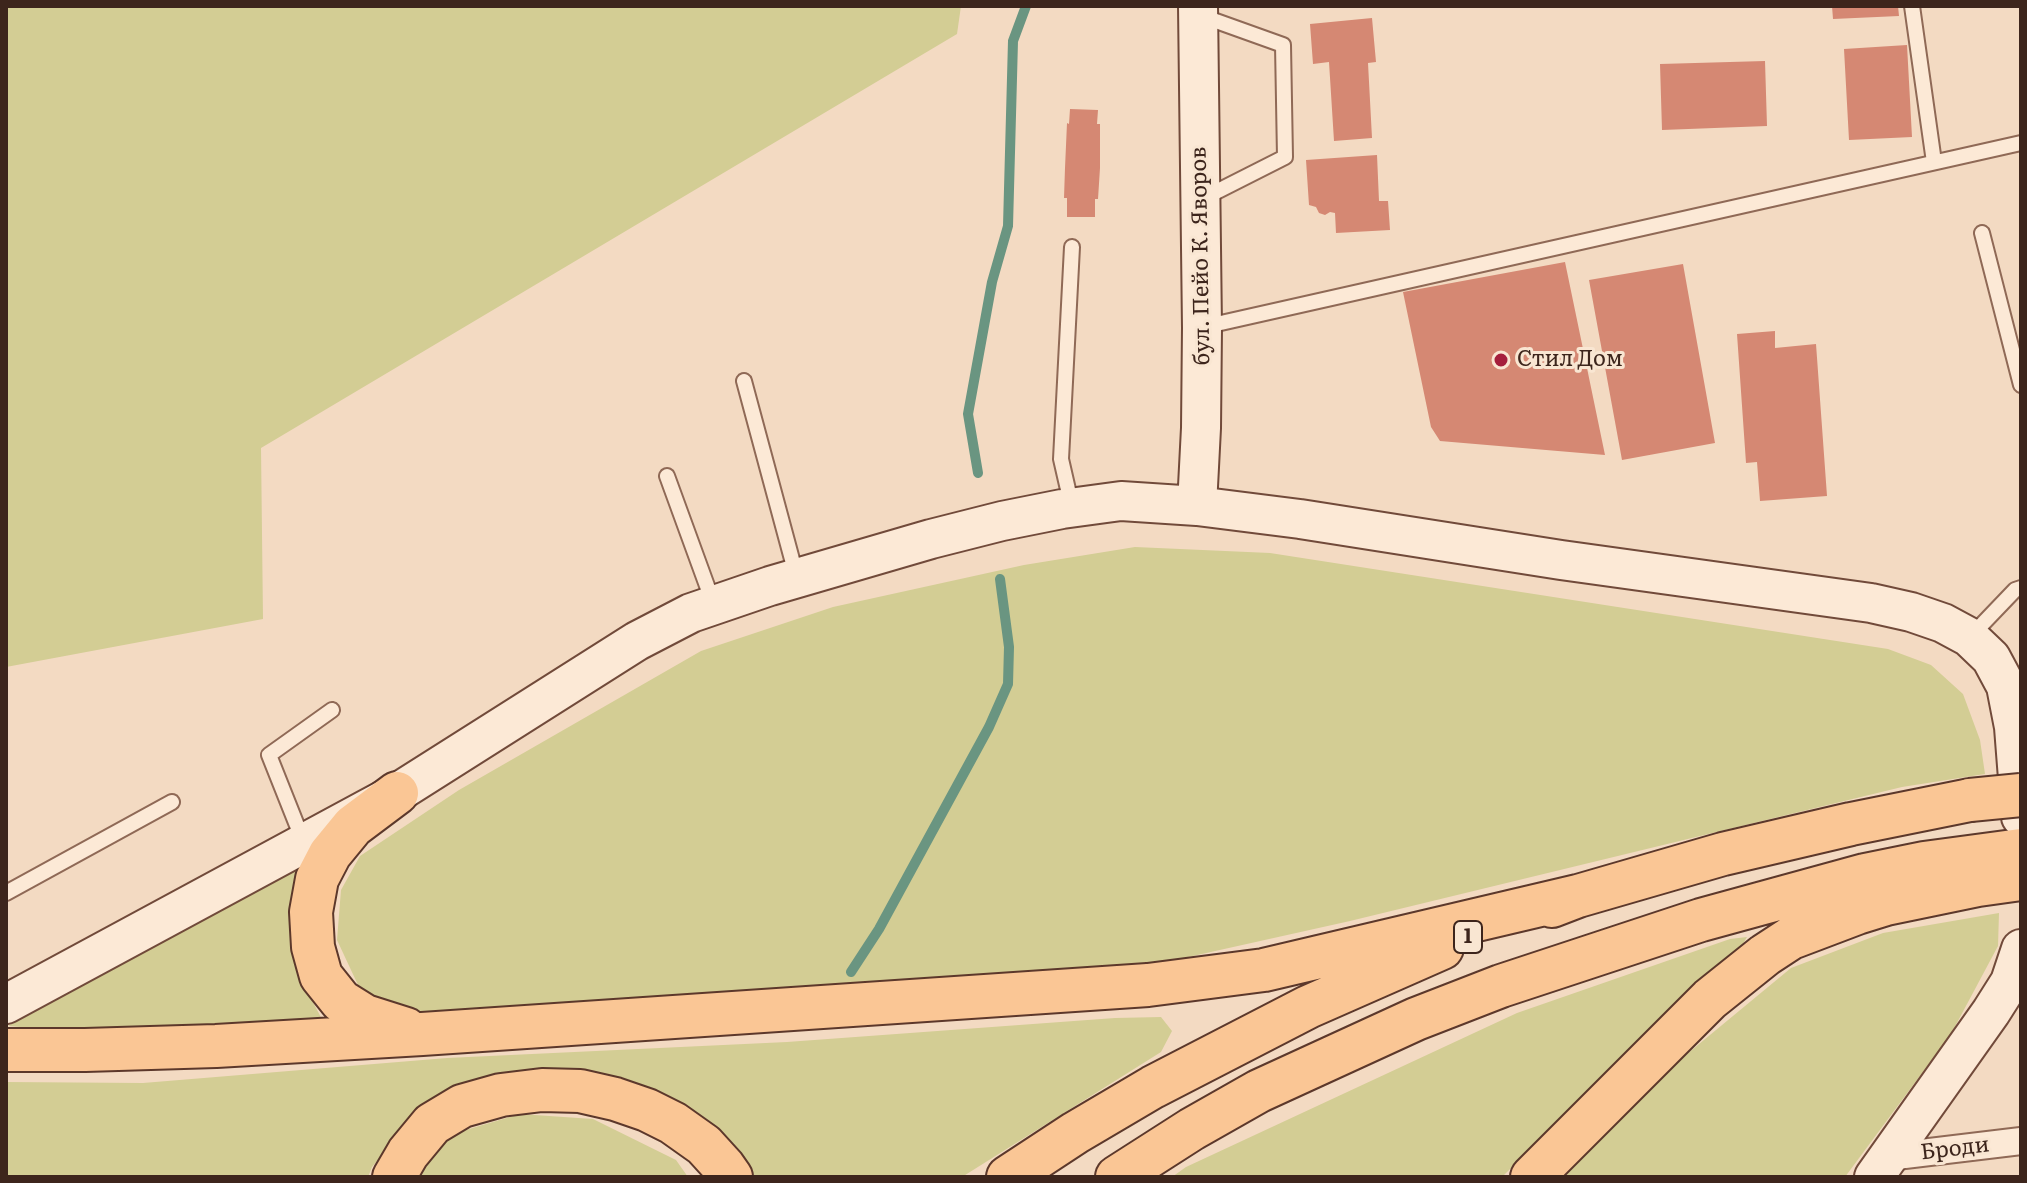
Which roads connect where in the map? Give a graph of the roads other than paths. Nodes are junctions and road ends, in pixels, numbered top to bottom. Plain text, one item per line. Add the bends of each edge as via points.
1 (1912, 6) edge
2 (1198, 10) edge
3 (2021, 143) edge
4 (1934, 162) junction
5 (1201, 200) junction
6 (1982, 233) dead end
7 (1072, 247) dead end
8 (1202, 328) junction
9 (744, 381) dead end
10 (2021, 385) edge
11 (667, 476) dead end
12 (1197, 506) junction
13 (1072, 507) junction
14 (2021, 575) edge
15 (797, 578) junction
16 (2018, 589) edge
17 (714, 605) junction
18 (1969, 637) junction
19 (332, 710) dead end
20 (397, 793) junction
21 (2021, 795) edge
22 (172, 802) dead end
23 (2021, 817) edge
24 (304, 843) junction
25 (2021, 850) edge
26 (1976, 870) junction
27 (2021, 879) edge
28 (6, 893) edge
29 (1578, 896) junction
30 (2021, 949) edge
31 (6, 1004) edge
32 (422, 1034) junction
33 (6, 1050) edge
34 (2021, 1141) edge
35 (1881, 1167) edge
36 (394, 1177) edge
37 (731, 1177) edge
38 (1008, 1177) edge
39 (1117, 1177) edge
40 (1532, 1177) edge

1 - 4 lane
2 - 5 main road, бул. Пейо К. Яворов
2 - 5 lane via 1283,45 1285,157
3 - 4 lane
4 - 8 lane
5 - 8 main road, бул. Пейо К. Яворов
6 - 10 lane
7 - 13 lane via 1061,459
8 - 12 main road, бул. Пейо К. Яворов
9 - 15 lane
11 - 17 lane
12 - 13 main road via 1121,501
12 - 18 main road via 1871,603 1933,619
13 - 15 main road via 931,539
14 - 16 lane
15 - 17 main road
16 - 18 lane
17 - 20 main road via 637,641
18 - 23 main road via 1991,658 2006,686
19 - 24 lane via 269,755
20 - 24 main road
20 - 32 main road via 353,826 330,854 317,879 311,912 313,947 321,976 341,1001 365,1016
21 - 29 main road, 1, bridge via 1851,824
22 - 28 lane
24 - 31 main road
25 - 26 main road
26 - 27 main road
26 - 39 main road via 1865,875 1701,920 1501,986 1259,1091
26 - 40 main road via 1791,938 1710,999
29 - 32 main road via 1264,970 1203,979
29 - 38 main road, 1 via 1308,1007 1140,1095
30 - 35 main road via 2010,982 1991,1012
32 - 33 main road via 150,1049
34 - 35 street, Броди
36 - 37 main road via 432,1124 462,1106 542,1090 580,1091 647,1110 704,1145

